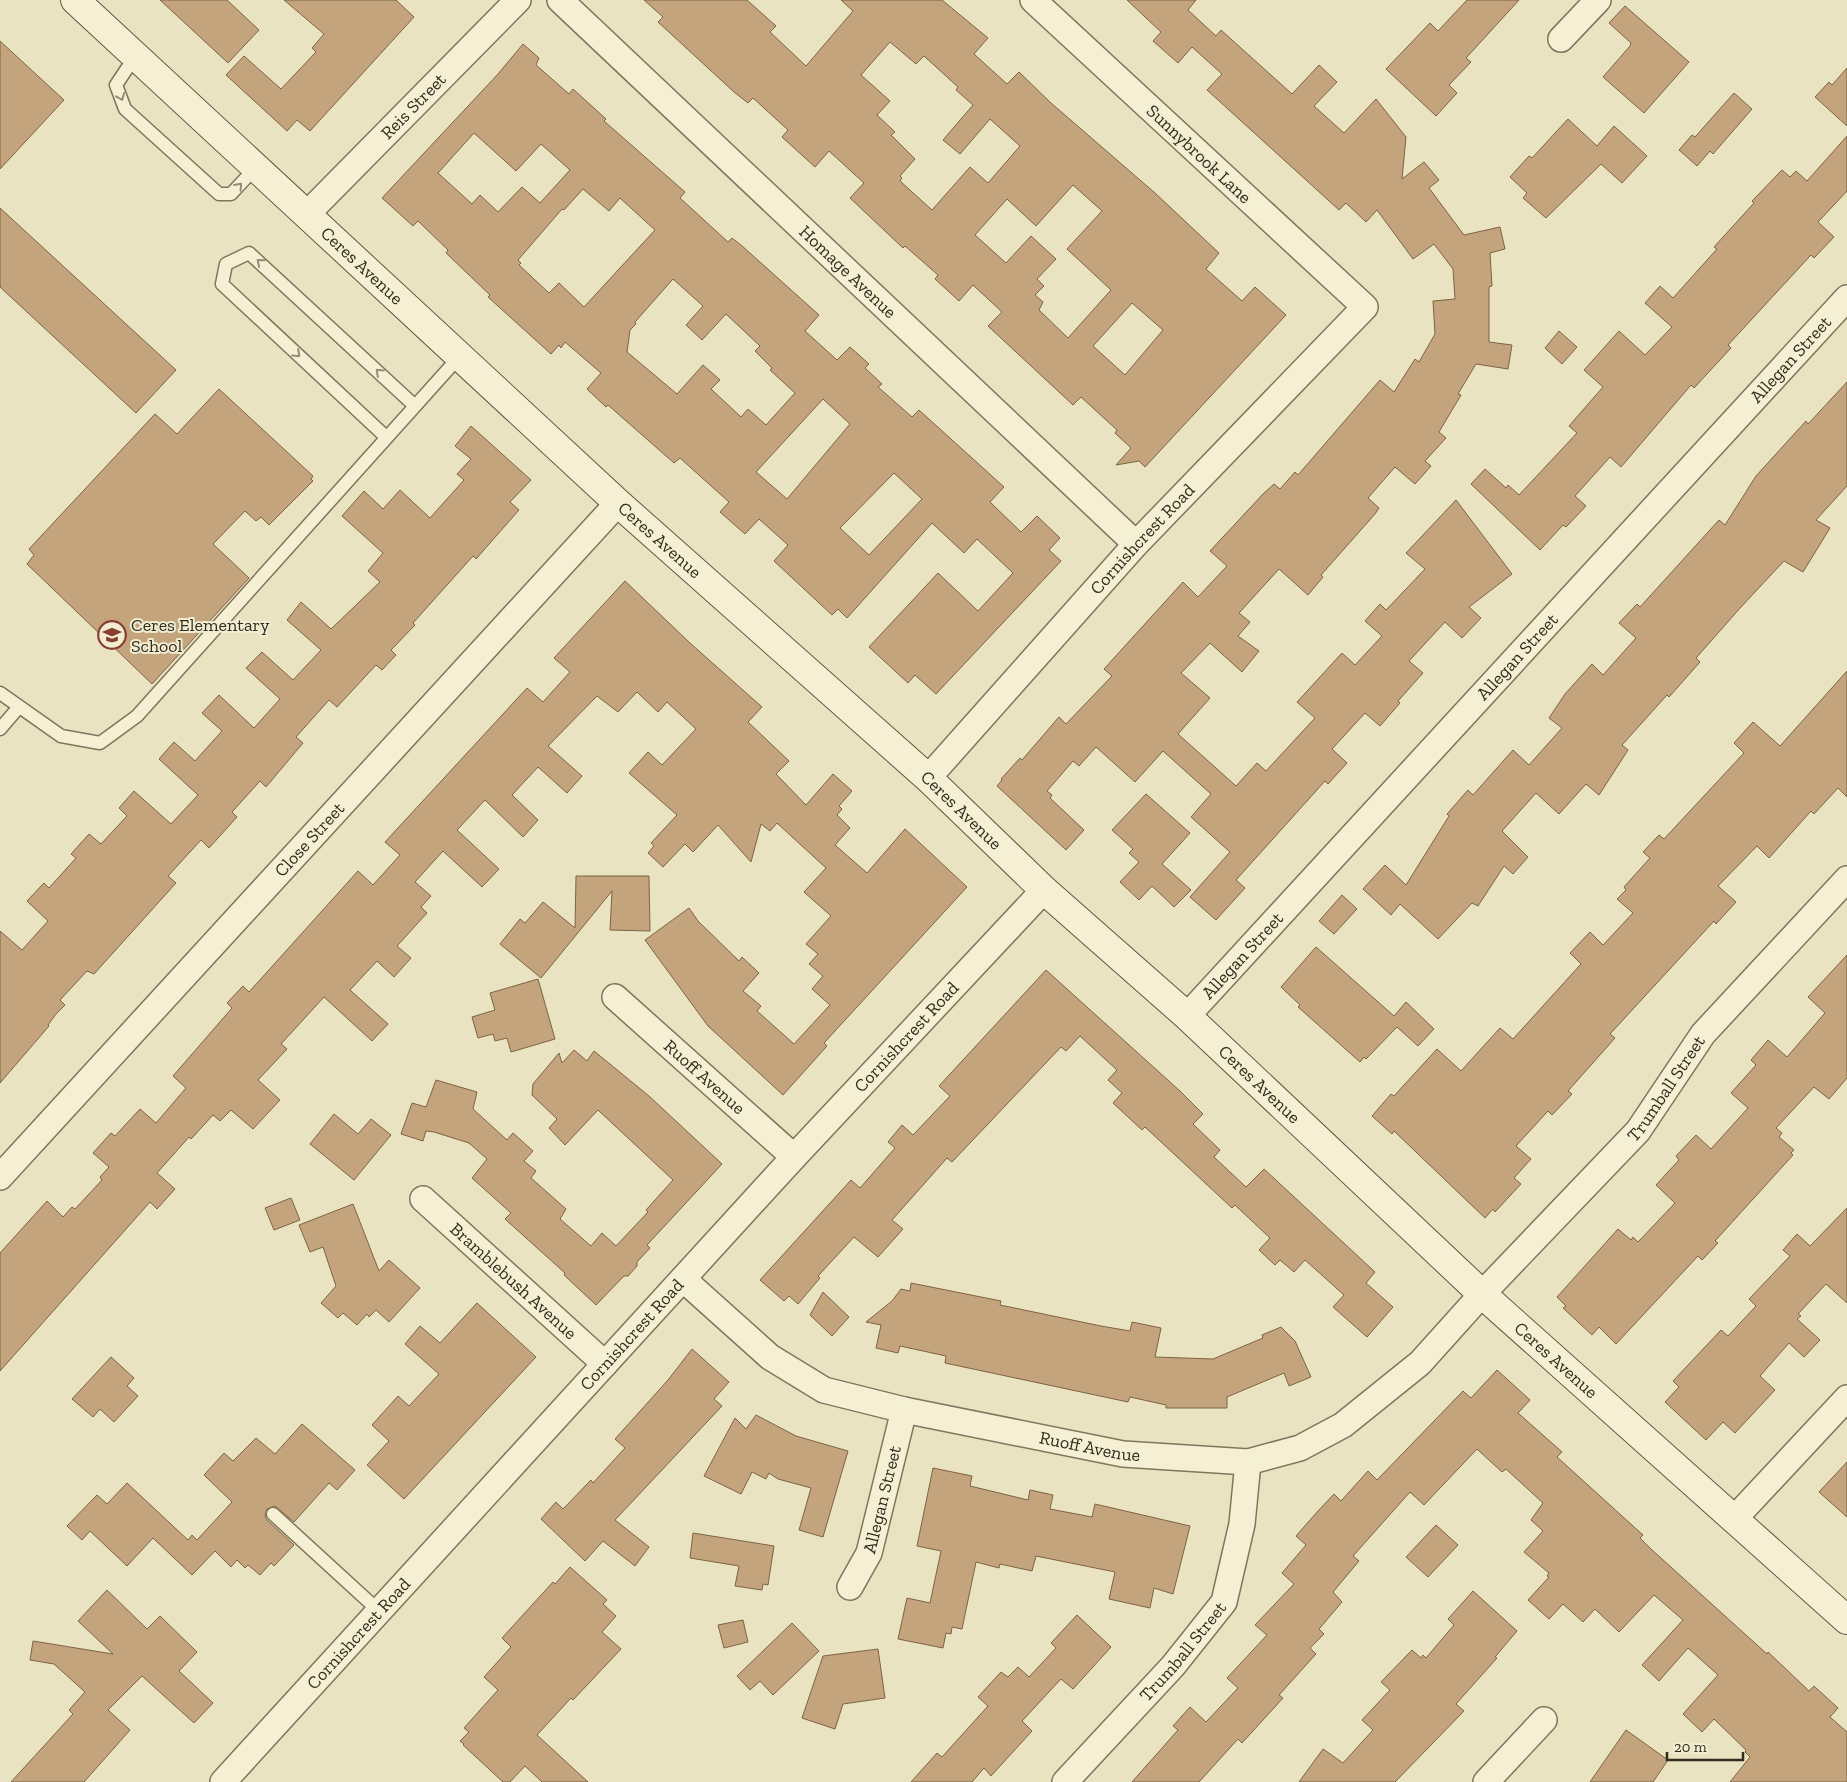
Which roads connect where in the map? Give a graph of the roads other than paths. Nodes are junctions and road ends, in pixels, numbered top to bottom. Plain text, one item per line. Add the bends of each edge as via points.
1 (76, 0) edge
2 (518, 0) edge
3 (560, 0) edge
4 (1033, 0) edge
5 (1598, 0) edge
6 (1561, 39) dead end
7 (136, 55) junction
8 (257, 166) junction
9 (308, 213) junction
10 (1847, 298) edge
11 (1365, 307) joint
12 (460, 356) junction
13 (415, 406) junction
14 (386, 437) junction
15 (618, 504) junction
16 (1136, 544) junction
17 (0, 693) edge
18 (18, 708) junction
19 (0, 729) edge
20 (928, 778) junction
21 (1847, 880) edge
22 (1044, 890) junction
23 (615, 997) dead end
24 (1187, 1016) junction
25 (794, 1157) junction
26 (0, 1177) edge
27 (423, 1199) dead end
28 (682, 1279) junction
29 (1482, 1294) junction
30 (605, 1364) junction
31 (1847, 1398) edge
32 (904, 1410) junction
33 (1248, 1462) junction
34 (273, 1514) dead end
35 (1734, 1519) junction
36 (850, 1586) dead end
37 (379, 1611) junction
38 (1847, 1620) edge
39 (1544, 1720) dead end
40 (223, 1782) edge
41 (1064, 1782) edge
42 (1486, 1782) edge

1 - 7 street, Ceres Avenue
2 - 9 street, Reis Street
3 - 16 street, Homage Avenue
4 - 11 street, Sunnybrook Lane
5 - 6 street
7 - 8 street, Ceres Avenue
7 -> 8 lane via 116,85 126,109 219,194 231,194
8 - 9 street, Ceres Avenue
9 - 12 street, Ceres Avenue
10 - 24 street, Allegan Street
11 - 16 street, Cornishcrest Road
12 - 13 lane
12 - 15 street, Ceres Avenue
13 - 14 lane
13 -> 14 lane via 249,253 226,264 222,284
14 - 18 lane via 137,716 100,743 61,736
15 - 20 street, Ceres Avenue
15 - 26 street, Close Street
16 - 20 street, Cornishcrest Road
17 - 18 lane
18 - 19 lane
20 - 22 street, Ceres Avenue
21 - 29 street, Trumball Street via 1703,1034 1638,1130
22 - 24 street, Ceres Avenue
22 - 25 street, Cornishcrest Road
23 - 25 street, Ruoff Avenue
24 - 29 street, Ceres Avenue
25 - 28 street, Cornishcrest Road
27 - 30 street, Bramblebush Avenue
28 - 30 street, Cornishcrest Road
28 - 32 street, Ruoff Avenue via 770,1357 824,1390
29 - 33 street, Ruoff Avenue via 1420,1363 1343,1425 1300,1448
29 - 35 street, Ceres Avenue
30 - 37 street, Cornishcrest Road
31 - 35 street
32 - 33 street, Ruoff Avenue via 1123,1454
32 - 36 street, Allegan Street via 869,1553
33 - 41 street, Trumball Street via 1242,1524 1224,1602 1173,1666
34 - 37 lane
35 - 38 street, Ceres Avenue
37 - 40 street, Cornishcrest Road
39 - 42 street

